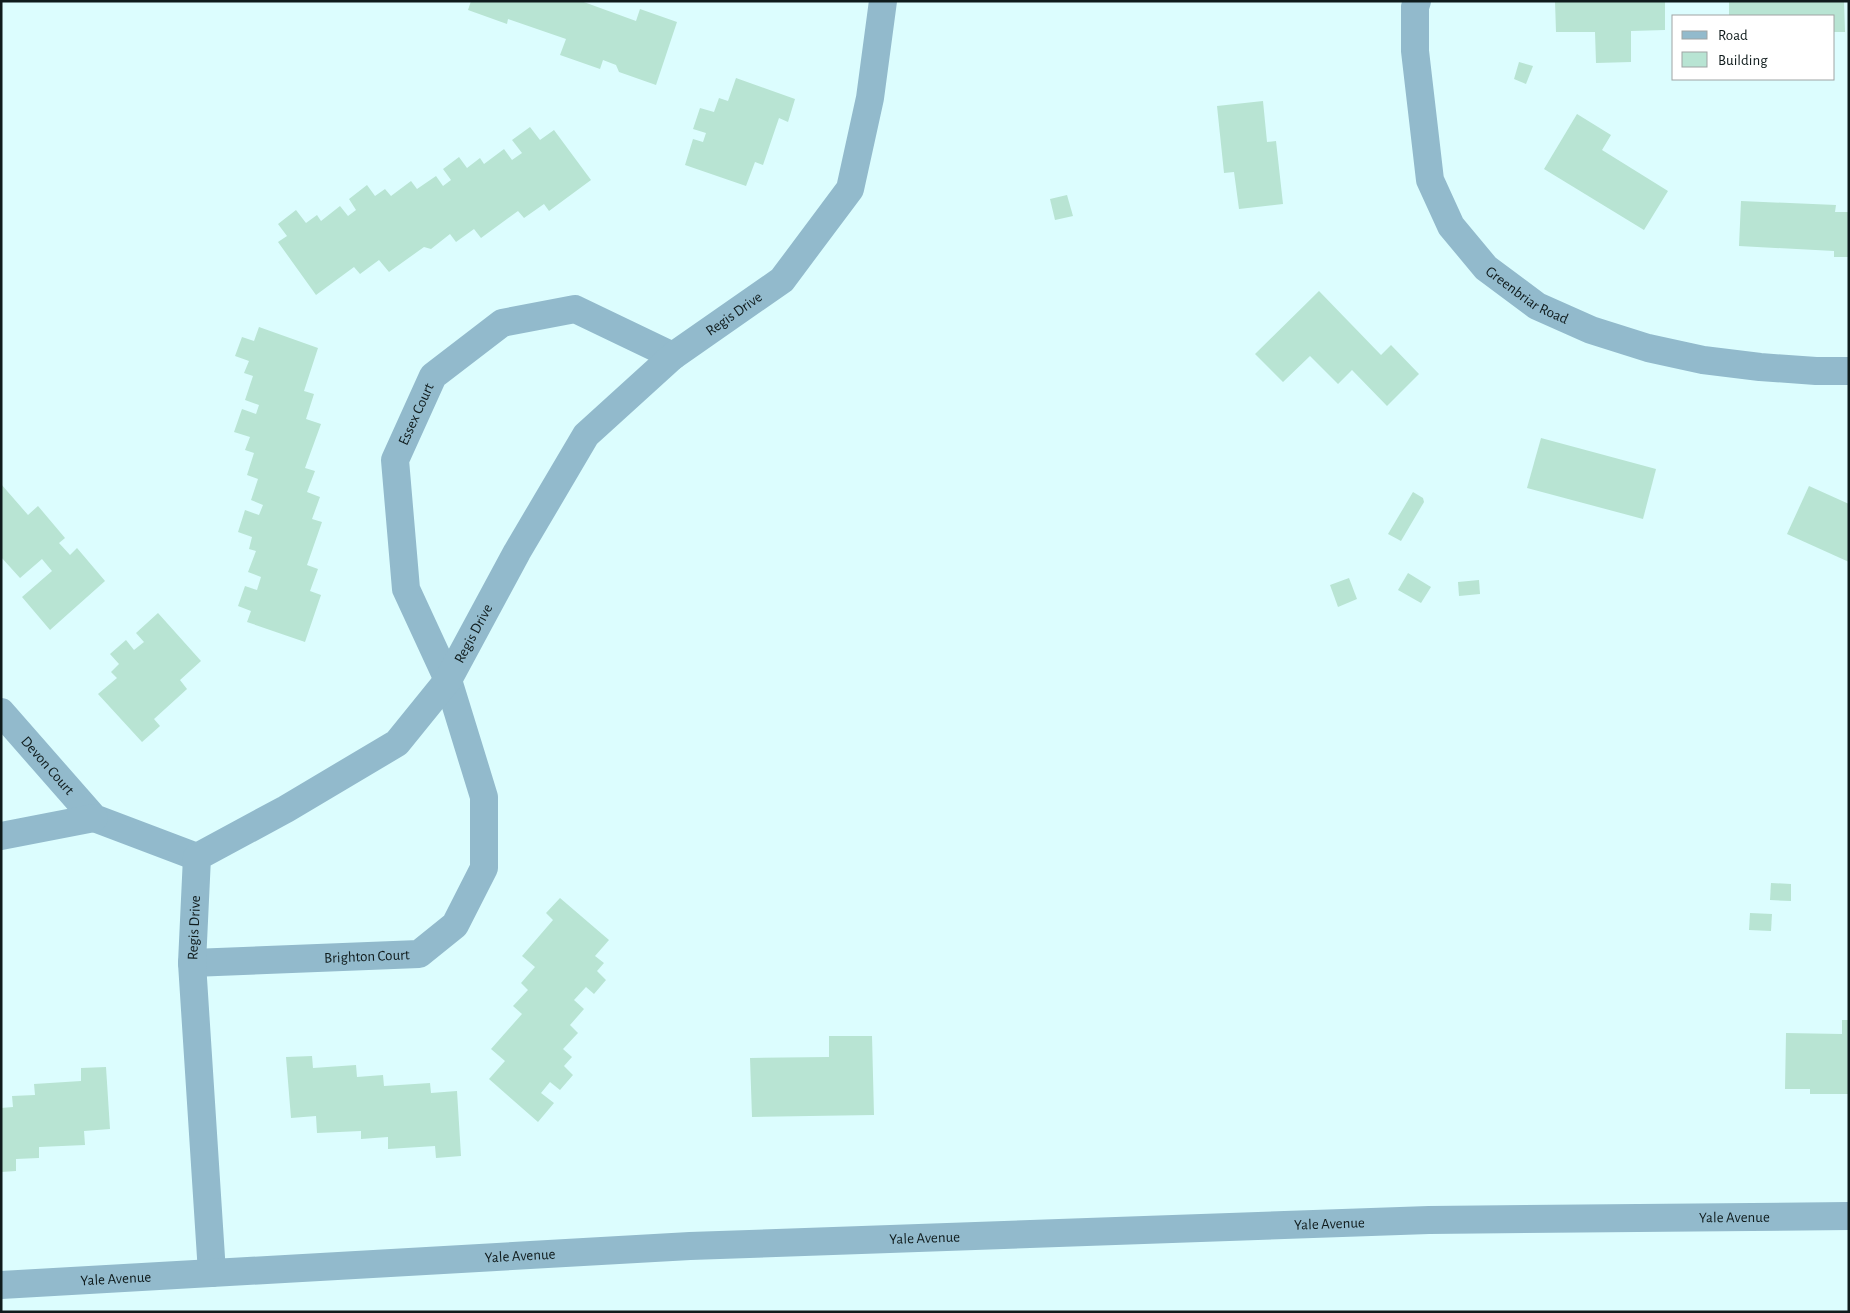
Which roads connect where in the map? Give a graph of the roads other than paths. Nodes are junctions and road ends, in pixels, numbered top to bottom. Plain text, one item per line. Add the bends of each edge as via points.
1 (883, 1) edge
2 (1417, 1) edge
3 (673, 356) junction
4 (1849, 371) edge
5 (448, 680) junction
6 (1, 712) edge
7 (94, 818) junction
8 (1, 836) edge
9 (197, 857) junction
10 (192, 964) junction
11 (1849, 1216) edge
12 (212, 1274) junction
13 (1, 1285) edge

1 - 3 street, Regis Drive via 870,98 850,189 782,280
2 - 4 street, Greenbriar Road via 1415,51 1430,180 1451,226 1486,268 1537,306 1591,330 1648,348 1703,360 1760,367
3 - 5 street, Regis Drive via 586,435
3 - 5 street, Essex Court via 575,309 502,323 433,376 396,460 406,589
5 - 9 street, Regis Drive via 397,743
5 - 10 street, Brighton Court via 484,797 484,868 455,925 419,954
6 - 7 street, Devon Court
7 - 8 street
7 - 9 street, Devon Court
9 - 10 street, Regis Drive
10 - 12 street, Regis Drive
11 - 12 street, Yale Avenue via 1429,1220 1092,1231 690,1246
12 - 13 street, Yale Avenue

